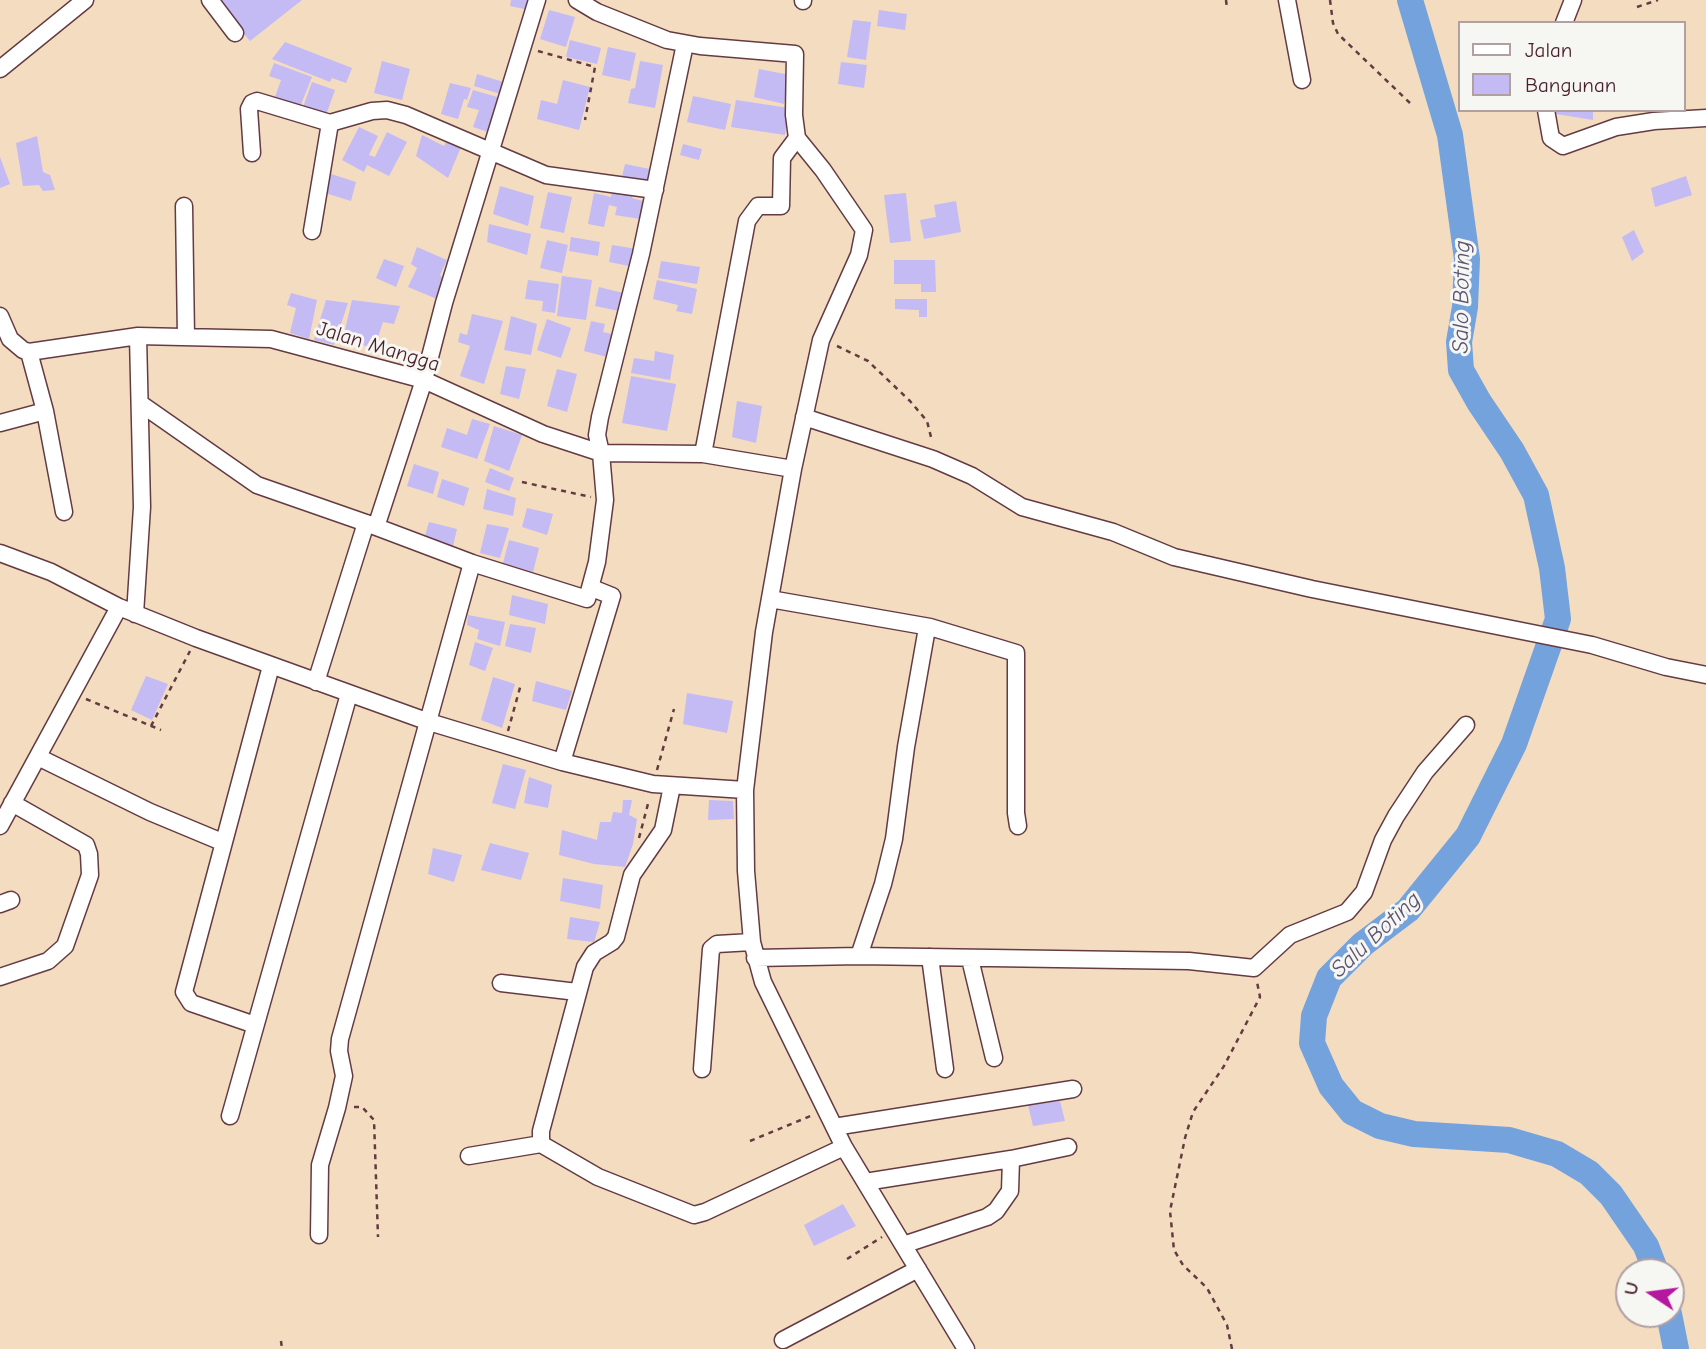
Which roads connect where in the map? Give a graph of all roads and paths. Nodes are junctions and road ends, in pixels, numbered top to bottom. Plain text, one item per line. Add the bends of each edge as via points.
1 (85, 0) edge
2 (210, 0) edge
3 (537, 0) edge
4 (577, 0) edge
5 (1226, 0) edge
6 (1287, 0) edge
7 (1330, 0) edge
8 (1573, 0) edge
9 (1658, 0) edge
10 (1637, 7) dead end
11 (1227, 9) dead end
12 (1565, 21) edge
13 (235, 33) dead end
14 (685, 44) junction
15 (521, 47) junction
16 (0, 69) edge
17 (1302, 80) dead end
18 (1411, 104) dead end
19 (1546, 112) edge
20 (1706, 118) edge
21 (585, 121) dead end
22 (330, 123) junction
23 (797, 138) junction
24 (491, 152) junction
25 (252, 153) dead end
26 (655, 190) junction
27 (184, 206) dead end
28 (312, 231) dead end
29 (0, 316) edge
30 (138, 337) junction
31 (186, 337) junction
32 (5, 339) edge
33 (821, 340) junction
34 (29, 352) junction
35 (425, 380) junction
36 (141, 404) junction
37 (45, 411) junction
38 (804, 417) junction
39 (0, 423) edge
40 (601, 453) junction
41 (703, 454) junction
42 (933, 459) junction
43 (793, 469) junction
44 (522, 482) dead end
45 (605, 500) junction
46 (64, 512) dead end
47 (371, 525) junction
48 (0, 553) edge
49 (472, 563) junction
50 (592, 587) junction
51 (770, 599) junction
52 (119, 607) junction
53 (135, 614) junction
54 (927, 628) junction
55 (196, 638) junction
56 (271, 666) junction
57 (1706, 675) edge
58 (316, 682) junction
59 (521, 684) dead end
60 (73, 693) junction
61 (349, 694) junction
62 (429, 722) junction
63 (1466, 725) dead end
64 (151, 726) junction
65 (161, 730) dead end
66 (504, 744) junction
67 (38, 757) junction
68 (562, 762) junction
69 (672, 786) junction
70 (745, 790) junction
71 (12, 803) junction
72 (0, 826) edge
73 (1018, 826) dead end
74 (222, 842) junction
75 (753, 950) junction
76 (859, 956) junction
77 (930, 957) junction
78 (970, 959) junction
79 (1254, 968) junction
80 (0, 977) edge
81 (501, 983) dead end
82 (577, 992) junction
83 (255, 1025) junction
84 (994, 1058) dead end
85 (702, 1069) dead end
86 (945, 1069) dead end
87 (1073, 1088) dead end
88 (337, 1108) junction
89 (826, 1110) junction
90 (230, 1116) dead end
91 (834, 1127) junction
92 (750, 1141) dead end
93 (541, 1144) junction
94 (844, 1147) junction
95 (1068, 1147) dead end
96 (469, 1156) dead end
97 (1012, 1158) junction
98 (865, 1182) junction
99 (894, 1230) junction
100 (319, 1235) dead end
101 (378, 1237) dead end
102 (903, 1245) junction
103 (847, 1259) dead end
104 (918, 1269) junction
105 (783, 1340) dead end
106 (281, 1341) dead end
107 (282, 1349) edge
108 (966, 1349) edge
109 (1232, 1349) edge

1 - 16 street
2 - 13 street
3 - 15 street
4 - 14 street via 654,36
5 - 11 path
6 - 17 street
7 - 18 path via 1338,34
8 - 12 street
9 - 10 path
14 - 23 street via 795,54
14 - 26 street
15 - 21 path via 595,67
15 - 24 street
19 - 20 street via 1551,138 1563,146 1616,127
22 - 24 street via 387,110
22 - 25 street via 257,101 248,109
22 - 28 street
23 - 33 street via 864,230 859,255
23 - 41 street via 782,158 781,206 758,206 747,221
24 - 26 street via 546,175
24 - 35 street
26 - 40 street via 600,417
27 - 31 street
29 - 32 street
30 - 31 street, Jalan Mangga
30 - 34 street, Jalan Mangga
30 - 36 street
31 - 35 street, Jalan Mangga via 271,339
32 - 34 street
33 - 38 street
33 - 42 path via 868,361 922,414 931,432
34 - 37 street
35 - 40 street, Jalan Mangga via 543,434
35 - 47 street
36 - 47 street via 257,485
36 - 53 street via 142,519
37 - 39 street
37 - 46 street
38 - 42 street
38 - 43 street
40 - 41 street, Jalan Mangga
40 - 45 street
41 - 43 street, Jalan Mangga
42 - 57 street via 972,476 1021,507 1113,532 1174,556 1312,589 1592,645
43 - 51 street
44 - 45 path
45 - 50 street
47 - 49 street
47 - 58 street
48 - 52 street via 51,572
49 - 50 street via 587,599
49 - 62 street
50 - 68 street via 612,596
51 - 54 street
51 - 70 street
52 - 53 street
52 - 60 street
53 - 55 street
54 - 73 street via 1016,654
54 - 76 street via 894,839
55 - 56 street
55 - 64 path
56 - 58 street
56 - 74 street
58 - 61 street
59 - 66 path
60 - 64 path
60 - 67 street
61 - 62 street
61 - 83 street
62 - 66 street
62 - 88 street via 340,1039 344,1076
63 - 79 street via 1425,772 1396,816 1364,892 1347,912 1290,935
64 - 65 path
66 - 68 street
67 - 71 street
67 - 74 street
68 - 69 street
69 - 70 street
69 - 82 street via 663,830 632,875 616,937 590,958
70 - 75 street
71 - 72 street
71 - 80 street via 86,845 90,875 65,946 48,961
74 - 83 street via 184,992 191,1003
75 - 76 street
75 - 85 street via 717,944 711,949
75 - 89 street via 763,982
76 - 77 street
77 - 78 street
77 - 86 street
78 - 79 street via 1189,961
78 - 84 street
79 - 109 path via 1260,998 1193,1112 1170,1211 1174,1250 1208,1288 1227,1325
81 - 82 street
82 - 93 street
83 - 90 street
87 - 91 street
88 - 100 street via 320,1165
88 - 101 path via 362,1107 374,1120
89 - 91 street
89 - 92 path
91 - 94 street
93 - 94 street via 598,1177 694,1215
93 - 96 street
94 - 98 street
95 - 97 street
97 - 98 street
97 - 102 street via 1010,1191 996,1210
98 - 99 street
99 - 102 street
99 - 103 path
102 - 104 street
104 - 105 street
104 - 108 street
106 - 107 path

